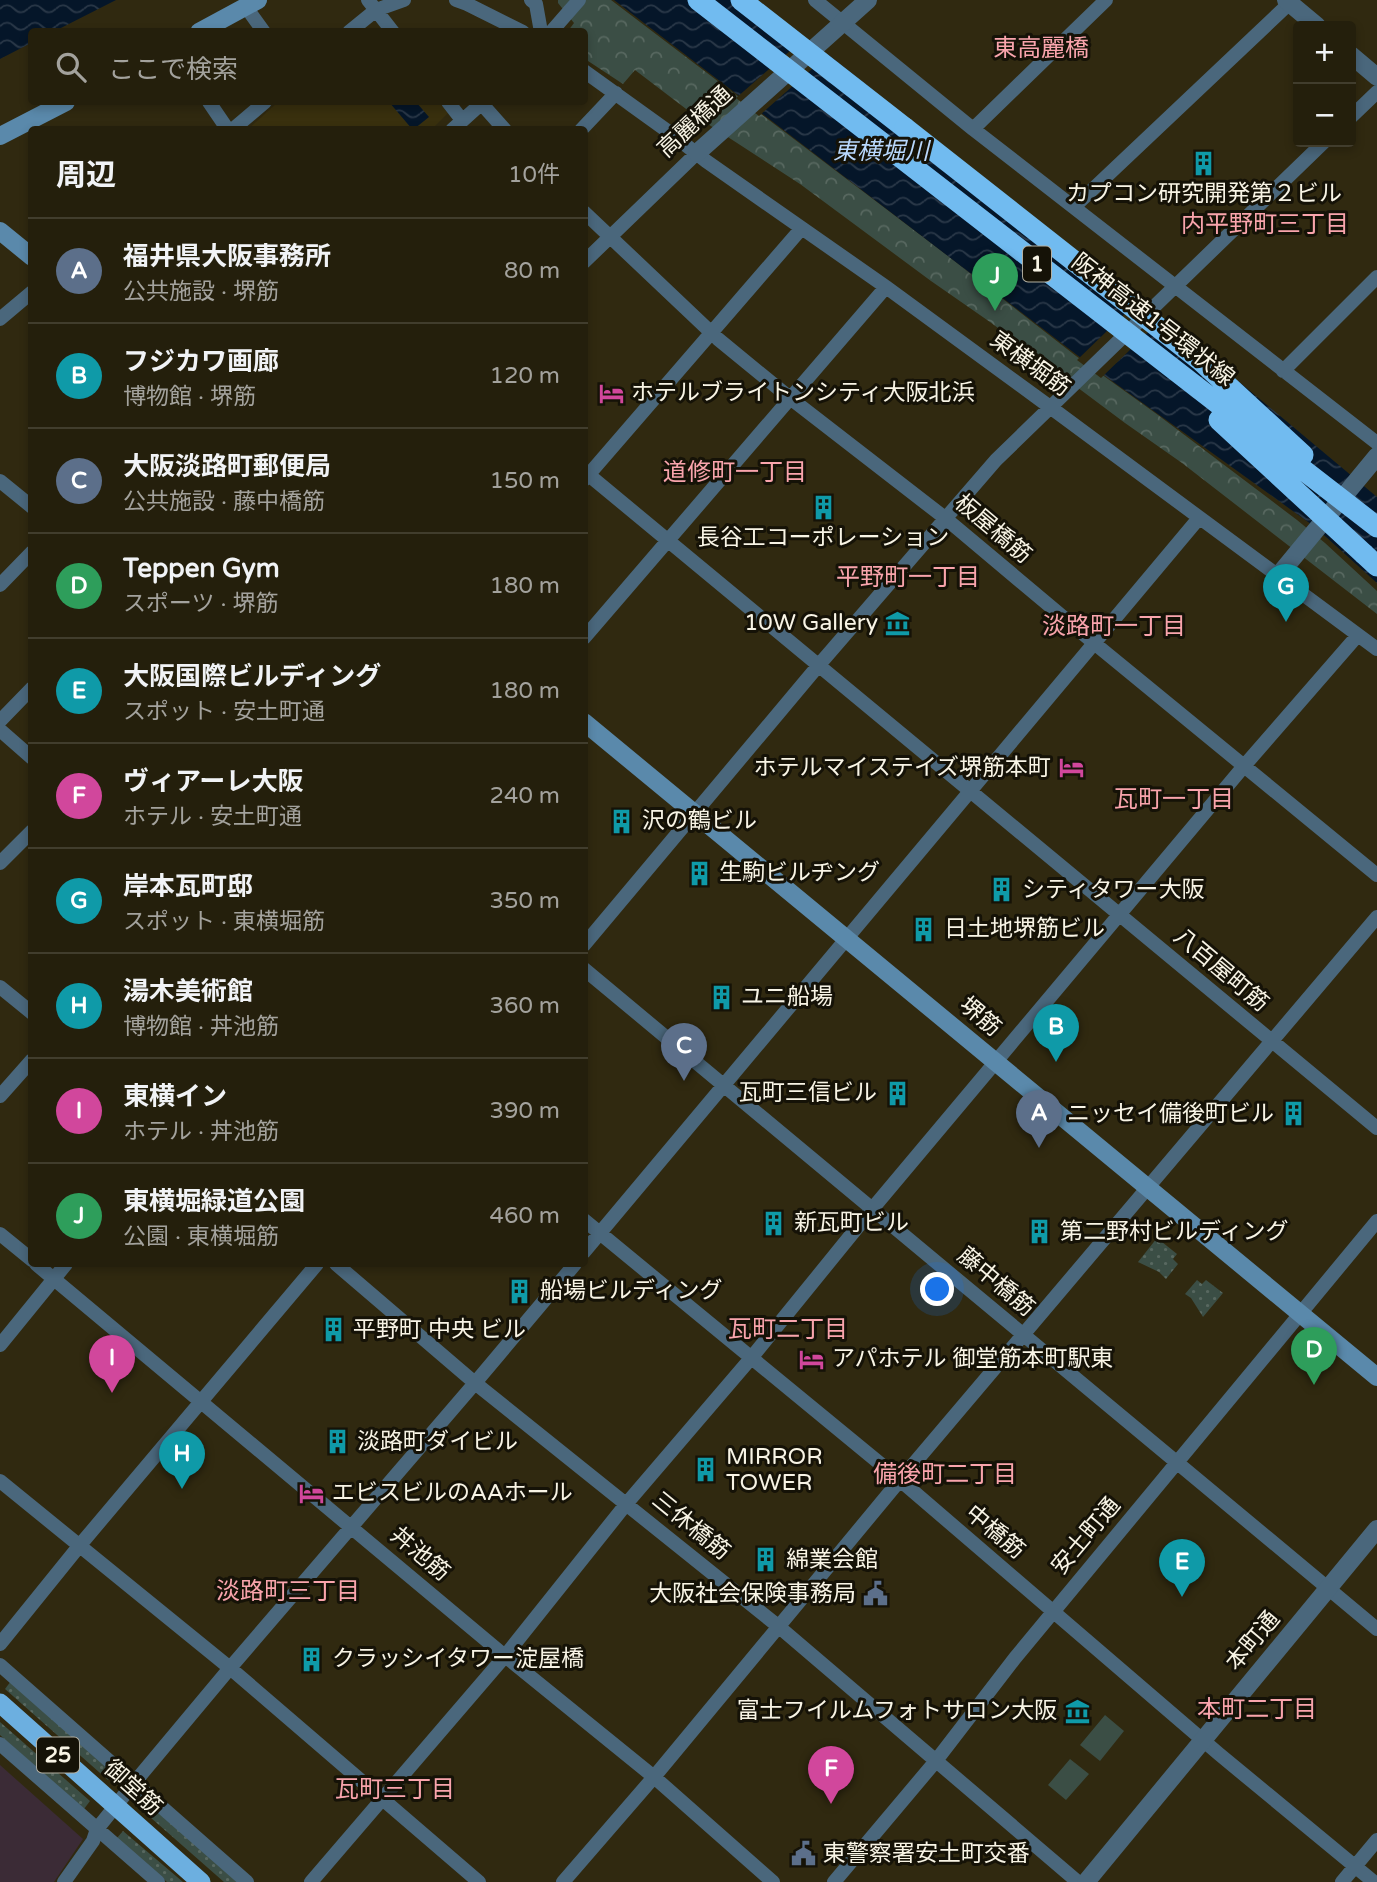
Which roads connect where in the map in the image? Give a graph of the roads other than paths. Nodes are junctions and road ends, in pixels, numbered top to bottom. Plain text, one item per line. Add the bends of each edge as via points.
1 (404, 0) edge
2 (456, 0) edge
3 (531, 0) edge
4 (579, 0) edge
5 (698, 0) edge
6 (741, 0) edge
7 (815, 0) edge
8 (868, 0) edge
9 (1106, 0) edge
10 (1289, 1) edge
11 (252, 3) edge
12 (372, 5) edge
13 (1311, 21) edge
14 (843, 23) junction
15 (206, 28) edge
16 (262, 28) edge
17 (352, 28) edge
18 (390, 28) edge
19 (515, 28) edge
20 (540, 28) edge
21 (555, 28) edge
22 (813, 49) junction
23 (1356, 59) edge
24 (588, 74) edge
25 (1377, 77) edge
26 (1377, 92) edge
27 (616, 93) junction
28 (60, 105) edge
29 (211, 105) edge
30 (261, 105) edge
31 (449, 105) edge
32 (479, 105) edge
33 (484, 105) edge
34 (1356, 112) edge
35 (457, 125) edge
36 (227, 126) edge
37 (235, 126) edge
38 (502, 126) edge
39 (585, 126) edge
40 (973, 130) junction
41 (0, 136) edge
42 (1320, 147) edge
43 (700, 150) junction
44 (1074, 207) junction
45 (588, 216) edge
46 (802, 229) junction
47 (0, 231) edge
48 (609, 237) junction
49 (28, 254) edge
50 (588, 258) edge
51 (1377, 277) edge
52 (1174, 286) junction
53 (886, 287) junction
54 (28, 295) edge
55 (0, 319) edge
56 (1109, 320) junction
57 (711, 333) junction
58 (1283, 371) junction
59 (790, 398) junction
60 (1050, 407) junction
61 (1377, 443) edge
62 (1377, 456) edge
63 (588, 474) edge
64 (588, 478) edge
65 (0, 481) edge
66 (28, 504) edge
67 (1199, 517) junction
68 (945, 518) junction
69 (1377, 526) edge
70 (668, 541) junction
71 (28, 556) edge
72 (1377, 566) edge
73 (1278, 576) junction
74 (0, 585) edge
75 (588, 633) edge
76 (1358, 635) junction
77 (1094, 643) junction
78 (1377, 649) edge
79 (817, 666) junction
80 (28, 692) edge
81 (0, 721) edge
82 (588, 725) edge
83 (0, 730) edge
84 (28, 754) edge
85 (1244, 766) junction
86 (969, 792) junction
87 (695, 812) junction
88 (28, 835) edge
89 (0, 863) edge
90 (1377, 875) edge
91 (1120, 915) junction
92 (1377, 917) edge
93 (845, 938) junction
94 (588, 940) edge
95 (588, 972) edge
96 (0, 987) edge
97 (28, 1010) edge
98 (1272, 1042) junction
99 (996, 1062) junction
100 (28, 1064) edge
101 (724, 1084) junction
102 (0, 1096) edge
103 (1377, 1128) edge
104 (1149, 1188) junction
105 (873, 1208) junction
106 (1377, 1221) edge
107 (588, 1223) edge
108 (600, 1233) junction
109 (0, 1234) edge
110 (588, 1247) edge
111 (28, 1257) edge
112 (40, 1267) edge
113 (62, 1267) edge
114 (314, 1267) edge
115 (340, 1267) edge
116 (572, 1267) edge
117 (53, 1278) junction
118 (1300, 1314) junction
119 (1024, 1335) junction
120 (0, 1345) edge
121 (752, 1357) junction
122 (1377, 1377) edge
123 (475, 1383) junction
124 (201, 1401) junction
125 (1177, 1462) junction
126 (900, 1480) junction
127 (0, 1481) edge
128 (627, 1503) junction
129 (352, 1526) junction
130 (1377, 1529) edge
131 (79, 1545) junction
132 (1328, 1588) junction
133 (1053, 1611) junction
134 (778, 1626) junction
135 (1377, 1629) edge
136 (0, 1644) edge
137 (505, 1656) junction
138 (0, 1665) edge
139 (230, 1668) junction
140 (0, 1703) edge
141 (1203, 1740) junction
142 (0, 1744) edge
143 (935, 1762) junction
144 (654, 1777) junction
145 (134, 1783) junction
146 (382, 1799) junction
147 (116, 1806) junction
148 (97, 1829) junction
149 (1377, 1840) edge
150 (1354, 1867) junction
151 (65, 1882) edge
152 (158, 1882) edge
153 (201, 1882) edge
154 (247, 1882) edge
155 (312, 1882) edge
156 (479, 1882) edge
157 (564, 1882) edge
158 (773, 1882) edge
159 (834, 1882) edge
160 (1078, 1882) edge
161 (1086, 1882) edge
162 (1342, 1882) edge
163 (1374, 1882) edge

1 - 12 street
2 - 19 street
3 - 20 street
4 - 21 street
5 - 56 highway, 阪神高速1号環状線 / 1, bridge
6 - 22 highway
7 - 14 street
8 - 14 street, 高麗橋通
9 - 40 street
10 - 13 street
10 - 44 street
11 - 15 main road
11 - 16 street
12 - 17 street
12 - 18 street
14 - 22 street, 高麗橋通
14 - 40 street
22 - 43 street, 高麗橋通
22 - 69 highway, bridge via 1201,361
23 - 25 street
24 - 27 street, 東横堀筋
26 - 34 street
27 - 39 street
27 - 43 street, 東横堀筋
28 - 41 main road
29 - 36 street
30 - 37 street
31 - 35 street
32 - 35 street
33 - 38 street
40 - 44 street
42 - 52 street
43 - 46 street, 東横堀筋
43 - 48 street, 高麗橋通
44 - 52 street
45 - 48 street, 板屋橋筋
46 - 53 street, 東横堀筋
46 - 57 street
47 - 49 main road
48 - 50 street, 高麗橋通
48 - 57 street, 板屋橋筋
51 - 58 street
52 - 58 street
52 - 60 street, bridge
53 - 59 street
53 - 60 street, 東横堀筋
54 - 55 street
56 - 69 highway, 阪神高速1号環状線 / 1, bridge
56 - 72 highway, bridge
57 - 59 street, 板屋橋筋
57 - 63 street
58 - 61 street
59 - 68 street, 板屋橋筋
59 - 70 street
60 - 67 street, 東横堀筋
60 - 68 street
62 - 73 street, bridge
64 - 70 street, 八百屋町筋
65 - 66 street
67 - 73 street, 東横堀筋
67 - 77 street
68 - 77 street, 板屋橋筋
68 - 79 street
70 - 75 street
70 - 79 street, 八百屋町筋
71 - 74 street
73 - 76 street, 東横堀筋
76 - 78 street, 東横堀筋
76 - 85 street
77 - 85 street, 板屋橋筋
77 - 86 street
79 - 86 street, 八百屋町筋
79 - 87 street
80 - 81 street
82 - 87 main road, 堺筋
83 - 84 street
85 - 90 street, 板屋橋筋
85 - 91 street
86 - 91 street, 八百屋町筋
86 - 93 street
87 - 93 main road, 堺筋
87 - 94 street
88 - 89 street
91 - 98 street, 八百屋町筋
91 - 99 street
92 - 98 street
93 - 99 main road, 堺筋
93 - 101 street
95 - 101 street, 藤中橋筋
96 - 97 street
98 - 103 street, 八百屋町筋
98 - 104 street
99 - 104 main road, 堺筋
99 - 105 street
100 - 102 street
101 - 105 street, 藤中橋筋
101 - 108 street
104 - 118 main road, 堺筋
104 - 119 street
105 - 119 street, 藤中橋筋
105 - 121 street
106 - 118 street, 安土町通
107 - 108 street, 中橋筋
108 - 110 street
108 - 121 street, 中橋筋
109 - 111 street
112 - 117 street, 丼池筋
113 - 117 street
114 - 124 street
115 - 123 street, 三休橋筋
116 - 123 street
117 - 120 street
117 - 124 street, 丼池筋
118 - 122 main road, 堺筋
118 - 125 street, 安土町通
119 - 125 street, 藤中橋筋
119 - 126 street
121 - 126 street, 中橋筋
121 - 128 street
123 - 128 street, 三休橋筋
123 - 129 street
124 - 129 street, 丼池筋
124 - 131 street
125 - 132 street, 藤中橋筋
125 - 133 street, 安土町通
126 - 133 street, 中橋筋
126 - 134 street
127 - 131 street
128 - 134 street, 三休橋筋
128 - 137 street
129 - 137 street, 丼池筋
129 - 139 street
130 - 132 street, 本町通
131 - 136 street
131 - 139 street
132 - 135 street, 藤中橋筋
132 - 141 street, 本町通
133 - 141 street, 中橋筋
133 - 143 street, 安土町通
134 - 143 street, 三休橋筋
134 - 144 street
137 - 144 street, 丼池筋
137 - 146 street
138 - 145 street
139 - 145 street
139 - 146 street
140 - 147 highway, 御堂筋 / 25
141 - 150 street, 中橋筋
141 - 161 street, 本町通
142 - 148 street
143 - 159 street, 安土町通
143 - 160 street, 三休橋筋
144 - 157 street
144 - 158 street, 丼池筋
145 - 147 street
145 - 154 street
146 - 155 street
146 - 156 street
147 - 148 street
147 - 153 highway, 御堂筋 / 25
148 - 151 street
148 - 152 street
149 - 150 street
150 - 162 street
150 - 163 street, 中橋筋

